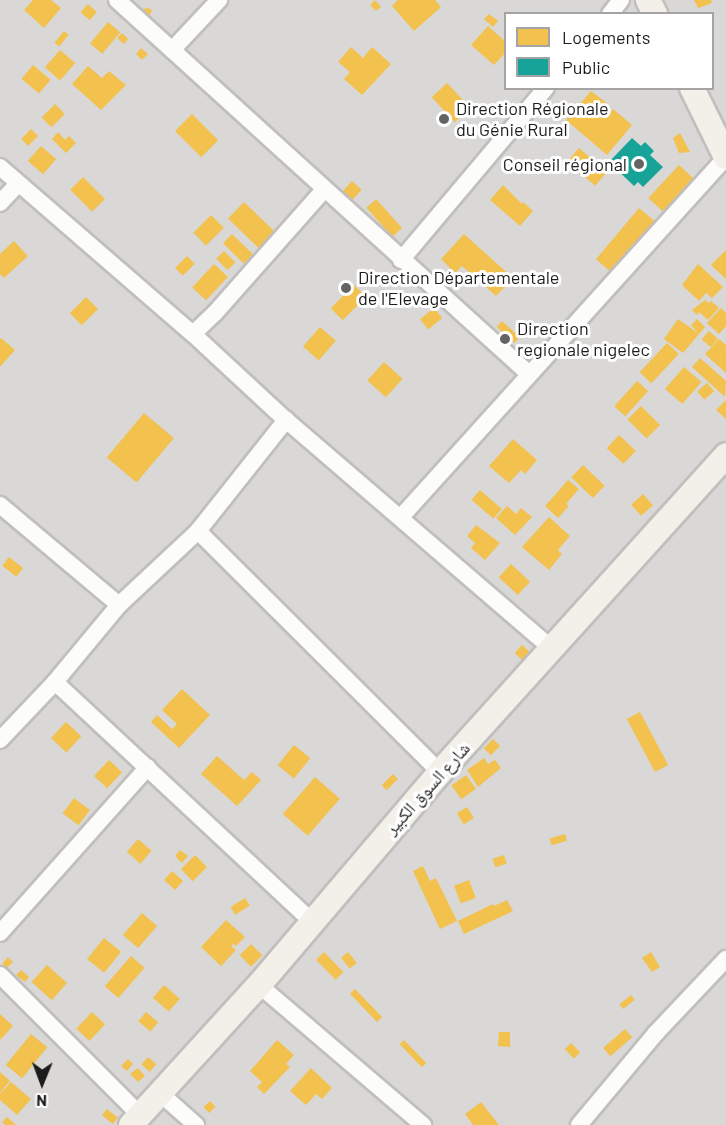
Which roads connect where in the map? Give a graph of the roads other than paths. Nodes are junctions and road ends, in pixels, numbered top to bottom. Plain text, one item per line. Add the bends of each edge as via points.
1 (117, 0) edge
2 (219, 0) edge
3 (621, 0) edge
4 (612, 12) edge
5 (172, 50) junction
6 (544, 90) edge
7 (693, 90) edge
8 (726, 157) edge
9 (0, 166) edge
10 (18, 184) junction
11 (324, 190) junction
12 (0, 203) edge
13 (400, 260) junction
14 (192, 334) junction
15 (528, 373) junction
16 (286, 420) junction
17 (726, 455) edge
18 (0, 505) edge
19 (401, 517) junction
20 (198, 531) junction
21 (119, 605) junction
22 (552, 650) junction
23 (55, 682) junction
24 (0, 740) edge
25 (148, 767) junction
26 (440, 772) junction
27 (311, 921) junction
28 (0, 933) edge
29 (726, 959) edge
30 (0, 975) edge
31 (259, 985) junction
32 (161, 1094) junction
33 (136, 1120) edge
34 (196, 1125) edge
35 (423, 1125) edge
36 (579, 1125) edge

1 - 5 street
2 - 5 street
3 - 4 street
5 - 11 street
6 - 13 street
7 - 8 street
8 - 15 street
9 - 10 street
10 - 12 street
10 - 14 street
11 - 13 street
11 - 14 street
13 - 15 street
14 - 16 street
15 - 19 street
16 - 19 street
16 - 20 street
17 - 22 street, شارع السوق الكبير
18 - 21 street
19 - 22 street
20 - 21 street
20 - 26 street
21 - 23 street
22 - 26 street, شارع السوق الكبير
23 - 24 street
23 - 25 street
25 - 27 street
25 - 28 street
26 - 27 street, شارع السوق الكبير
27 - 31 street, شارع السوق الكبير
29 - 36 street via 656,1033
30 - 33 street
31 - 32 street, شارع السوق الكبير
31 - 35 street
32 - 33 street, شارع السوق الكبير
32 - 34 street

